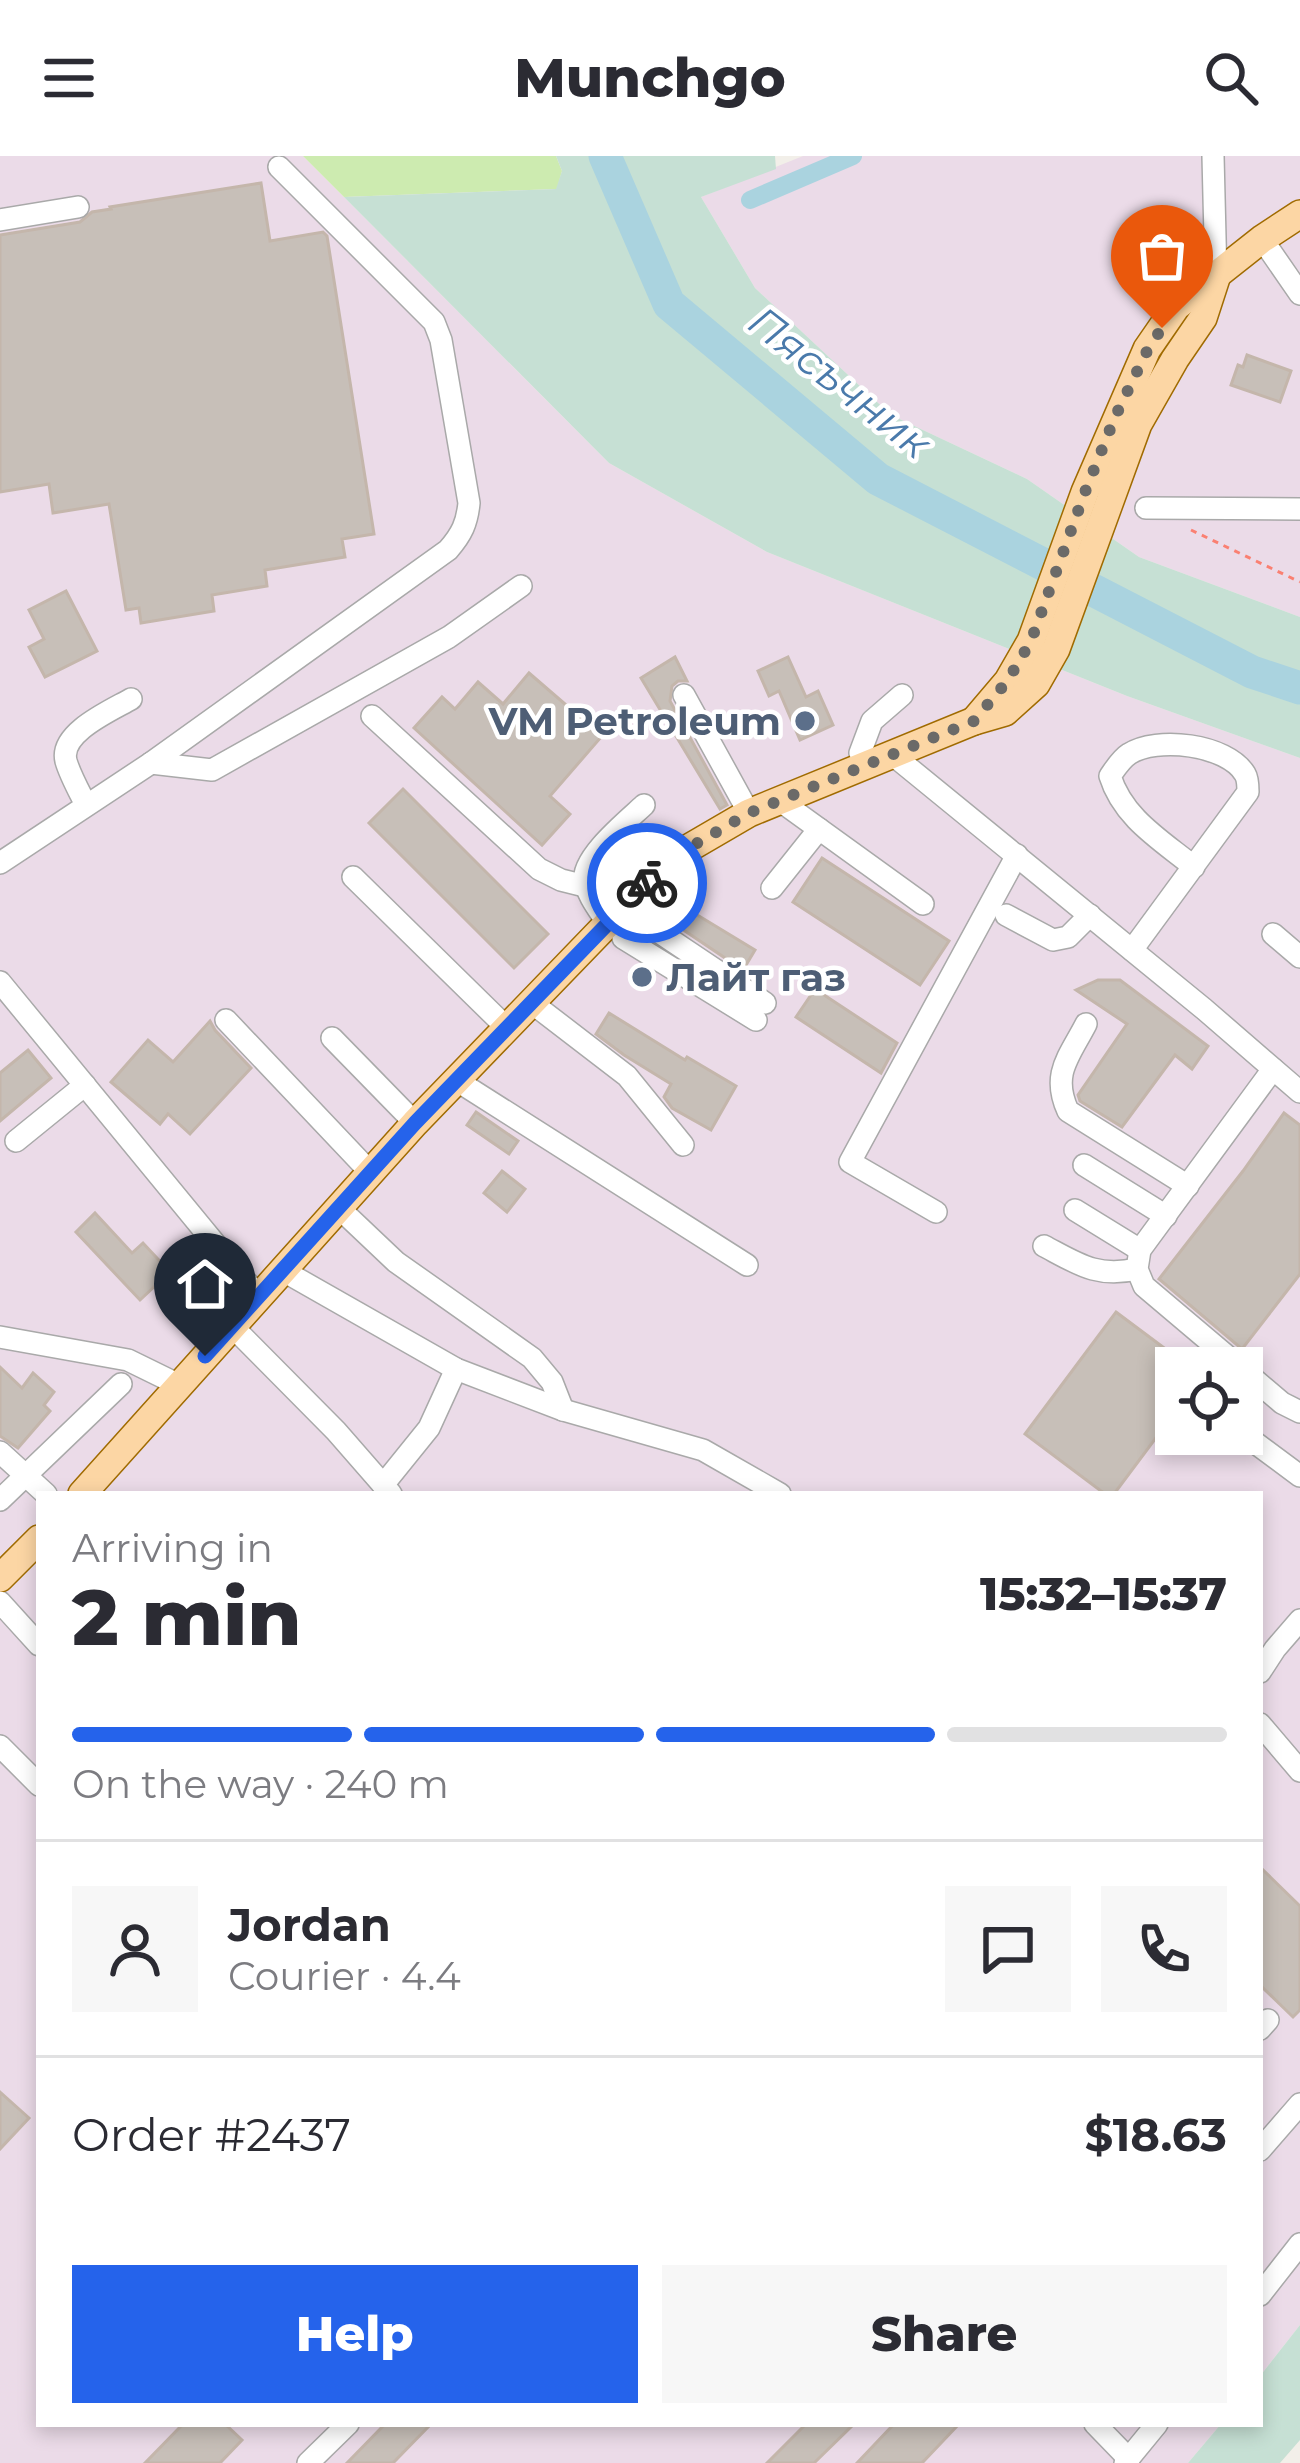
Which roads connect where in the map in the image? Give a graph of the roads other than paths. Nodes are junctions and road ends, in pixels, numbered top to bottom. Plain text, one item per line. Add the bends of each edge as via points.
1 (1213, 156) edge
2 (279, 167) dead end
3 (78, 207) dead end
4 (1300, 214) edge
5 (0, 220) edge
6 (1262, 239) junction
7 (1216, 278) junction
8 (1300, 294) edge
9 (1146, 508) dead end
10 (1300, 509) edge
11 (521, 586) dead end
12 (684, 695) dead end
13 (902, 695) dead end
14 (130, 699) dead end
15 (372, 716) dead end
16 (860, 752) dead end
17 (893, 755) junction
18 (151, 763) junction
19 (779, 800) junction
20 (86, 805) junction
21 (644, 805) dead end
22 (749, 813) junction
23 (819, 829) junction
24 (1017, 855) junction
25 (0, 863) edge
26 (1194, 867) junction
27 (353, 877) dead end
28 (585, 886) junction
29 (772, 889) dead end
30 (923, 904) dead end
31 (1006, 915) dead end
32 (1090, 915) junction
33 (618, 923) junction
34 (1274, 934) dead end
35 (1132, 950) junction
36 (1300, 957) edge
37 (0, 982) edge
38 (532, 1003) junction
39 (761, 1012) dead end
40 (226, 1020) dead end
41 (1086, 1024) dead end
42 (507, 1028) junction
43 (332, 1038) dead end
44 (1273, 1069) junction
45 (456, 1080) junction
46 (86, 1085) junction
47 (1300, 1092) edge
48 (415, 1123) junction
49 (16, 1141) dead end
50 (683, 1145) dead end
51 (1084, 1165) dead end
52 (371, 1173) junction
53 (1188, 1186) junction
54 (339, 1208) junction
55 (1075, 1210) dead end
56 (936, 1213) dead end
57 (1166, 1216) junction
58 (1044, 1246) dead end
59 (1138, 1260) junction
60 (747, 1265) dead end
61 (282, 1270) junction
62 (258, 1296) junction
63 (232, 1326) junction
64 (0, 1337) edge
65 (1216, 1347) edge
66 (456, 1370) junction
67 (121, 1384) dead end
68 (179, 1385) junction
69 (1263, 1387) edge
70 (563, 1410) junction
71 (1300, 1412) edge
72 (1263, 1449) edge
73 (0, 1452) edge
74 (26, 1476) junction
75 (1300, 1476) edge
76 (387, 1490) edge
77 (43, 1491) edge
78 (85, 1491) edge
79 (775, 1491) edge
80 (0, 1500) edge
81 (36, 1542) edge
82 (0, 1578) edge
83 (0, 1601) edge
84 (1300, 1620) edge
85 (36, 1642) edge
86 (1263, 1667) edge
87 (1263, 1728) edge
88 (0, 1746) edge
89 (1300, 1771) edge
90 (36, 1782) edge
91 (1300, 2104) edge
92 (1263, 2147) edge
93 (1300, 2244) edge
94 (1263, 2291) edge
95 (345, 2427) edge
96 (1098, 2427) edge
97 (1155, 2427) edge
98 (1127, 2461) edge
99 (308, 2463) edge

1 - 7 street
2 - 18 street via 434,322 468,521 448,550
3 - 5 street
4 - 6 main road
6 - 7 main road
6 - 8 street
7 - 17 main road via 1176,307 1148,349 1036,685 1005,712
9 - 10 street
11 - 18 street via 449,637 212,770
12 - 22 street
13 - 16 street via 872,722
14 - 20 street via 67,745 64,757
15 - 28 street via 539,869
17 - 19 main road
17 - 24 street
18 - 20 street
19 - 22 main road
19 - 23 street
20 - 25 street
21 - 28 street via 597,851
22 - 33 main road via 670,859
23 - 29 street
23 - 30 street
24 - 32 street
24 - 56 street via 850,1162
26 - 26 street via 1248,792 1247,776 1230,759 1196,747 1153,744 1126,755 1110,776 1116,794
26 - 35 street
27 - 42 street
28 - 33 street
31 - 32 street via 1053,940
32 - 35 street
33 - 38 main road
33 - 39 street
34 - 36 street
35 - 44 street
37 - 46 street
38 - 42 main road
38 - 50 street via 627,1076
40 - 52 street
41 - 53 street via 1061,1072 1069,1111
42 - 45 main road
43 - 48 street
44 - 47 street
44 - 53 street
45 - 48 main road
45 - 60 street
46 - 49 street
46 - 62 street
48 - 52 main road
51 - 57 street
52 - 54 main road
53 - 57 street
54 - 61 main road
54 - 70 street via 396,1262 532,1358
55 - 59 street
57 - 59 street
58 - 59 street via 1094,1271 1115,1274
59 - 65 street via 1144,1286
61 - 62 main road
61 - 66 street
62 - 63 main road
63 - 68 main road
63 - 76 street
64 - 68 street via 128,1360
66 - 70 street
66 - 76 street
67 - 74 street
68 - 78 main road
69 - 71 street
70 - 79 street via 703,1450
72 - 75 street
73 - 74 street
74 - 77 street
74 - 80 street
81 - 82 main road
83 - 85 street
84 - 86 street
87 - 89 street
88 - 90 street
91 - 92 street
93 - 94 street
95 - 99 street
96 - 98 street
97 - 98 street

